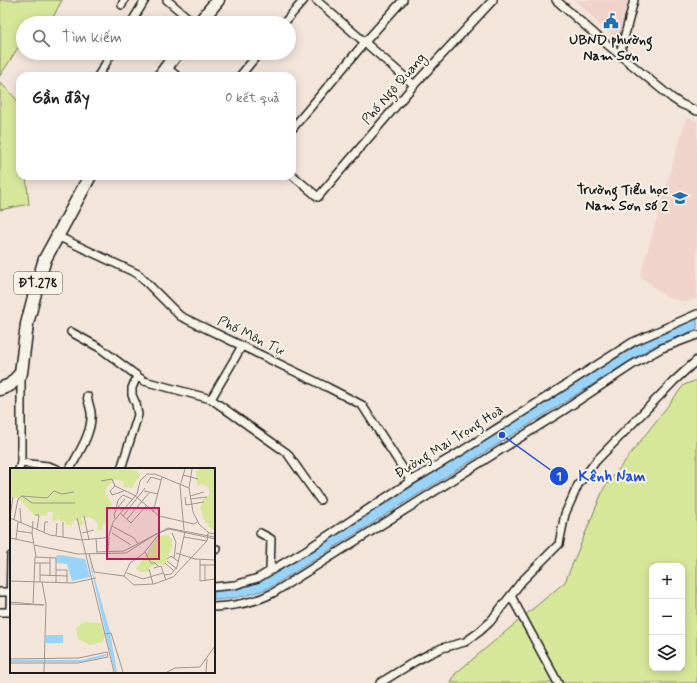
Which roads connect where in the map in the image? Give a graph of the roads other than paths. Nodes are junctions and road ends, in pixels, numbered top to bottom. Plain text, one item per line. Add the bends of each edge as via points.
1 (145, 0) edge
2 (167, 0) edge
3 (218, 0) edge
4 (304, 0) edge
5 (316, 0) edge
6 (403, 0) edge
7 (493, 0) edge
8 (556, 0) edge
9 (634, 0) edge
10 (135, 16) edge
11 (186, 16) edge
12 (205, 16) edge
13 (290, 16) edge
14 (365, 42) junction
15 (620, 54) junction
16 (108, 60) edge
17 (172, 60) edge
18 (254, 60) edge
19 (163, 71) edge
20 (100, 72) edge
21 (243, 72) edge
22 (414, 85) junction
23 (697, 111) edge
24 (296, 124) edge
25 (296, 178) edge
26 (88, 180) edge
27 (57, 236) junction
28 (697, 314) edge
29 (71, 332) dead end
30 (697, 334) edge
31 (242, 346) junction
32 (697, 360) edge
33 (21, 373) junction
34 (137, 376) junction
35 (0, 389) edge
36 (87, 396) dead end
37 (211, 399) junction
38 (20, 466) edge
39 (54, 468) edge
40 (71, 468) edge
41 (121, 468) edge
42 (411, 481) junction
43 (320, 500) dead end
44 (260, 533) dead end
45 (270, 571) junction
46 (215, 587) edge
47 (0, 592) edge
48 (10, 592) edge
49 (511, 596) junction
50 (215, 607) edge
51 (0, 612) edge
52 (10, 612) edge
53 (380, 683) edge
54 (558, 683) edge

1 - 10 street
2 - 11 street
3 - 12 main road
4 - 13 street
5 - 14 street
6 - 14 street
7 - 22 street, Phố Ngô Quang
8 - 15 street
9 - 15 street
14 - 22 street
14 - 24 street
15 - 23 street via 672,98
16 - 20 street
17 - 19 main road
18 - 21 street
22 - 25 street, Phố Ngô Quang via 318,197
26 - 27 main road, ĐT.278
27 - 31 street, Phố Môn Tự via 138,274 180,316
27 - 33 main road, ĐT.278 via 45,259 37,285 27,324
28 - 42 street, Đường Mai Trọng Hoà via 633,342
29 - 34 street via 100,348
30 - 50 street via 662,348 632,365 272,593 250,602
31 - 37 street
31 - 42 street, Phố Môn Tự via 362,405
32 - 49 street via 596,461 578,485 565,514 559,544 522,581
33 - 35 main road via 10,384
33 - 38 street
34 - 37 street via 144,381
34 - 41 street via 132,395 138,415
36 - 40 street via 91,413 89,428 84,444
37 - 43 street via 287,453
38 - 39 street
42 - 45 street, Đường Mai Trọng Hoà
44 - 45 street via 271,539
45 - 46 street, Đường Mai Trọng Hoà via 258,578 235,585
47 - 48 street
48 - 52 street
49 - 53 street via 490,622 465,642 429,654
49 - 54 street
51 - 52 street

